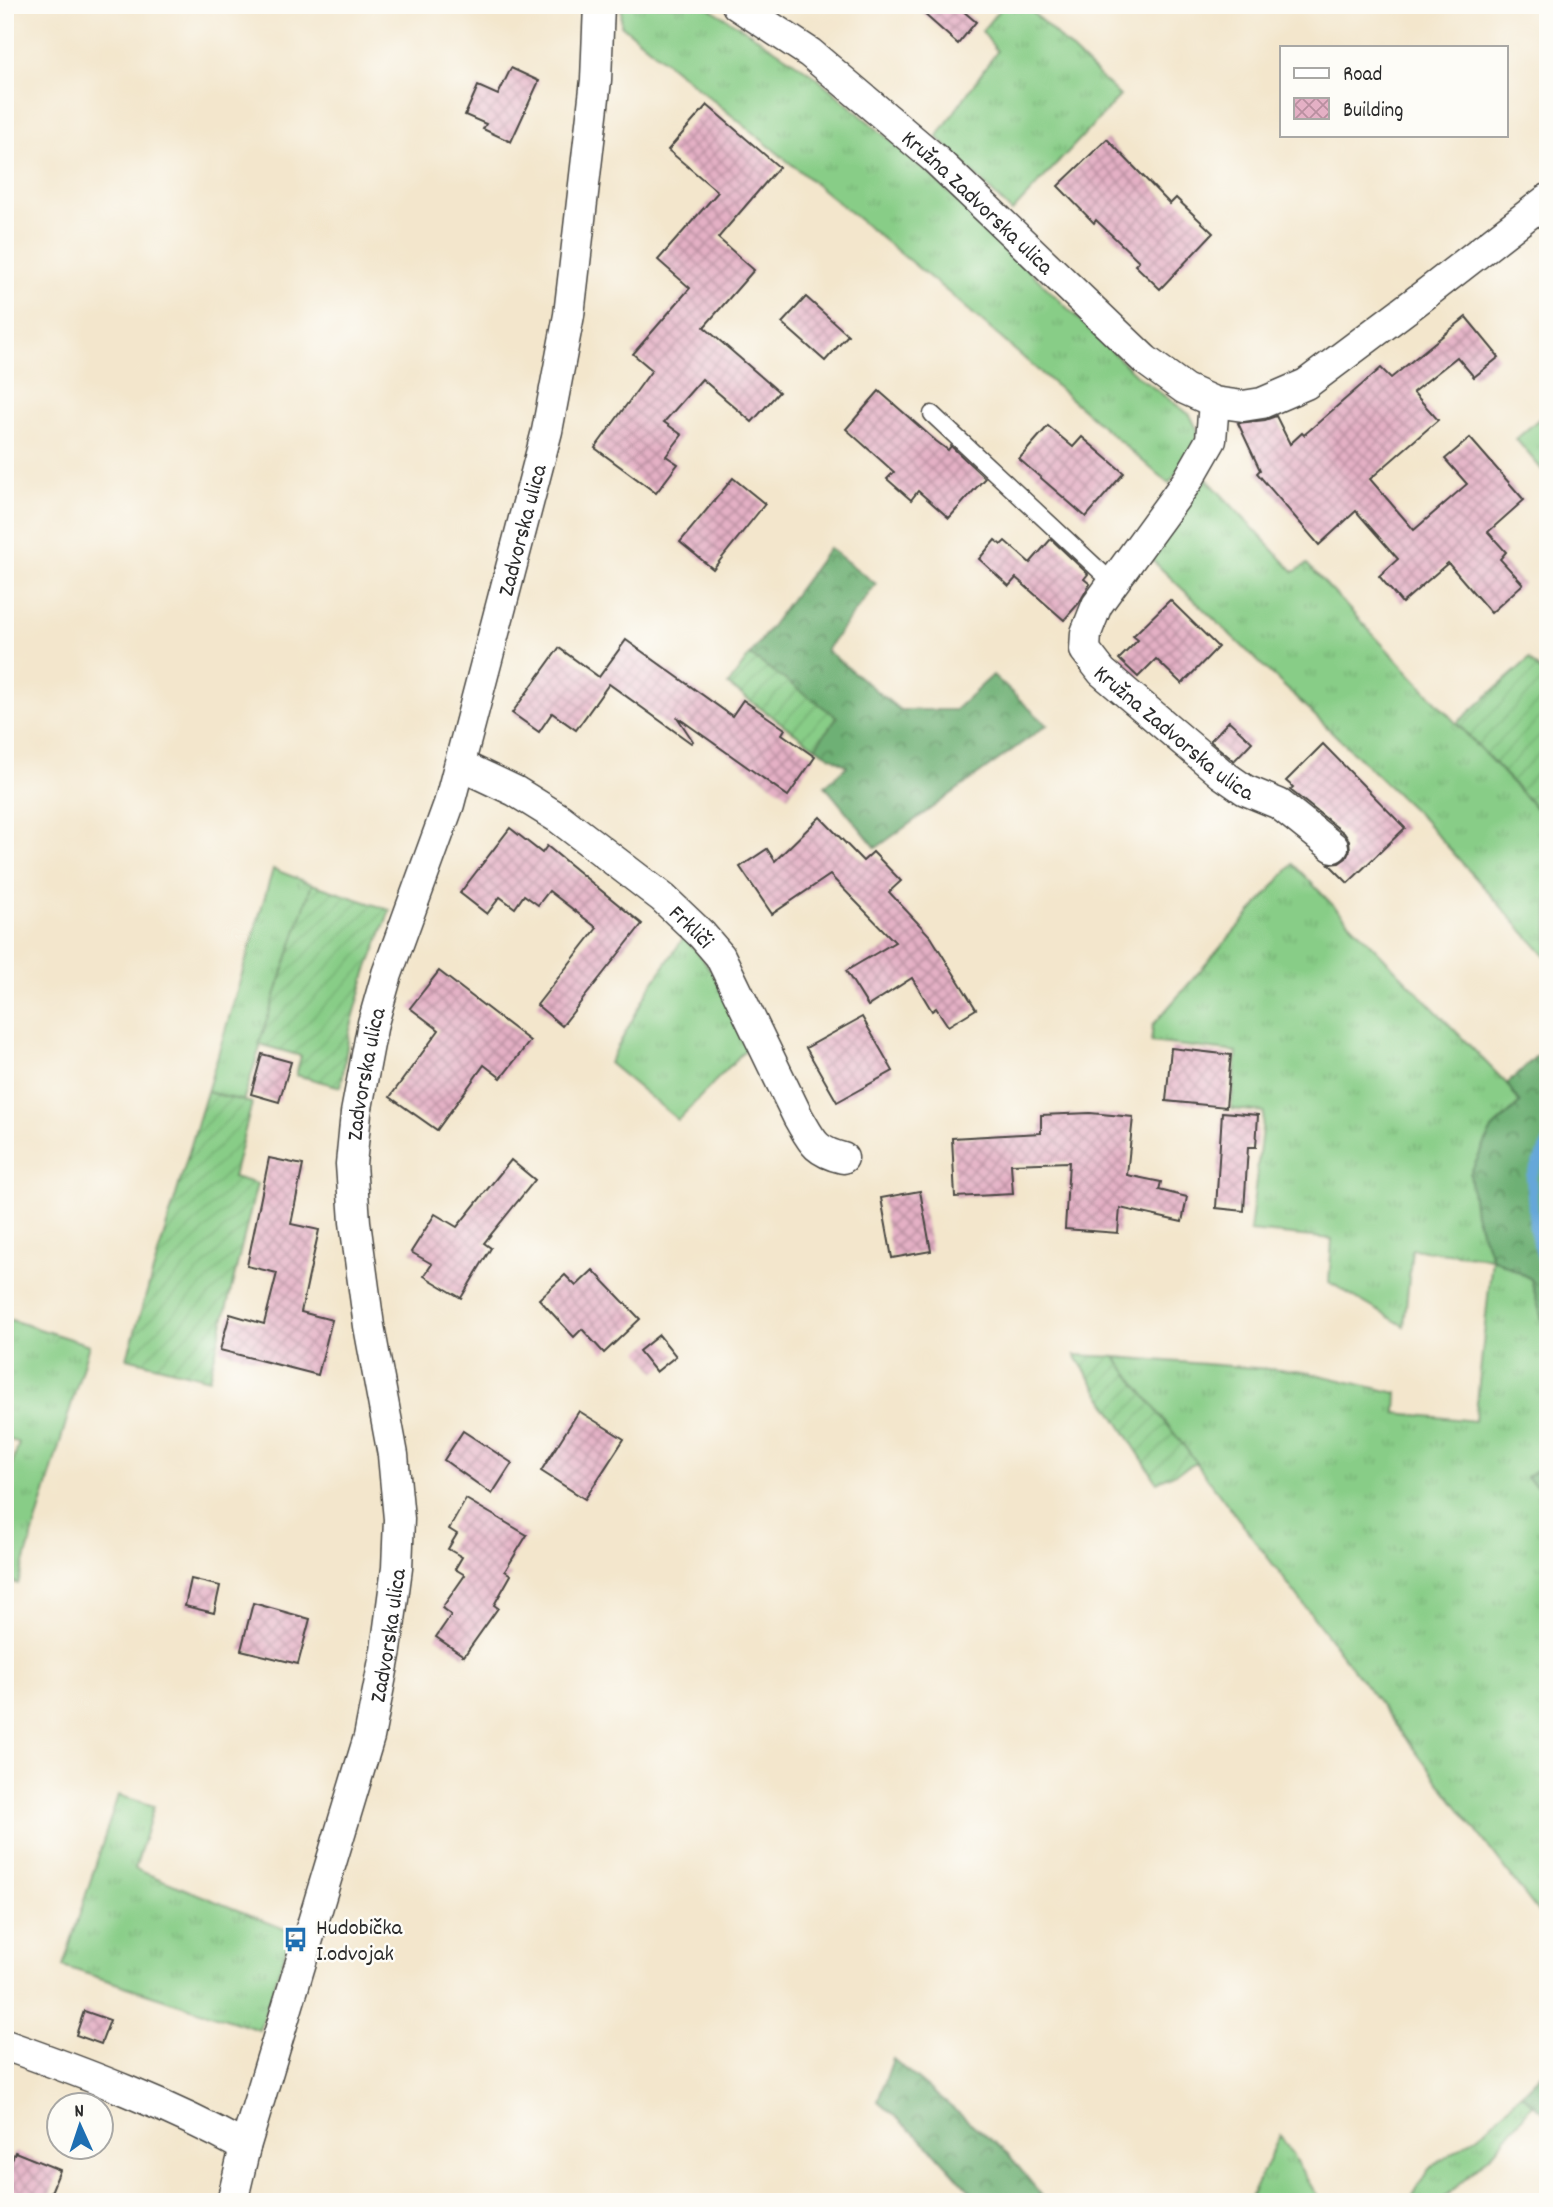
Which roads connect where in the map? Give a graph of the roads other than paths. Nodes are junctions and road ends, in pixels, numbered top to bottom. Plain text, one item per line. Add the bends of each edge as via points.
1 (599, 5) edge
2 (737, 5) edge
3 (1548, 198) edge
4 (1214, 402) junction
5 (932, 414) dead end
6 (1114, 583) junction
7 (460, 765) junction
8 (1333, 847) dead end
9 (843, 1158) dead end
10 (5, 2045) edge
11 (245, 2147) junction
12 (232, 2202) edge

1 - 7 street, Zadvorska ulica via 596,80 569,315 547,431
2 - 4 street, Kružna Zadvorska ulica via 810,53 934,158 1145,360 1185,389
3 - 4 street, Kružna Zadvorska ulica via 1306,384 1262,403
4 - 6 street, Kružna Zadvorska ulica via 1212,440
5 - 6 lane
6 - 8 street, Kružna Zadvorska ulica via 1097,605 1086,633 1085,650 1102,673 1222,774 1279,804
7 - 9 street, Frkliči via 560,819 663,898 702,935 720,956 813,1143 825,1154
7 - 11 street, Zadvorska ulica via 373,1023 351,1164 356,1235 393,1455 399,1519 386,1650 369,1737
10 - 11 street via 152,2102
11 - 12 street, Zadvorska ulica

